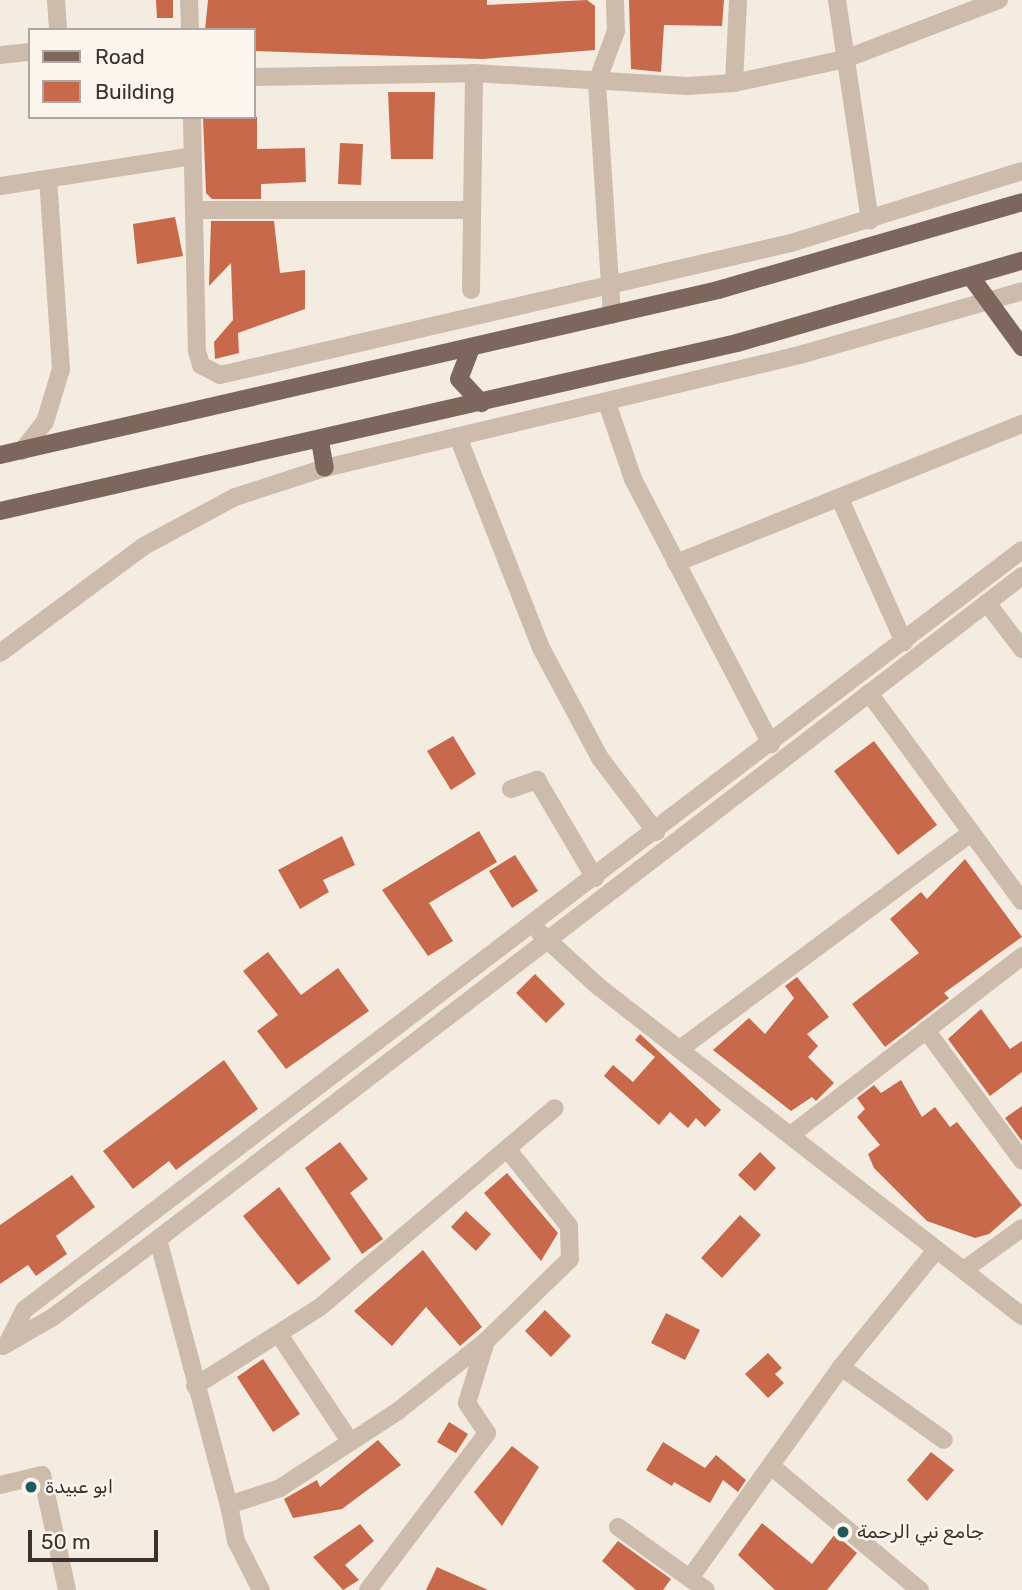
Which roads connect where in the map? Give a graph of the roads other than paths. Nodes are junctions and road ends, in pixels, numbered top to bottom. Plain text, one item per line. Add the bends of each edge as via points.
1 (56, 0) edge
2 (189, 0) edge
3 (615, 0) edge
4 (738, 0) edge
5 (837, 0) edge
6 (994, 1) edge
7 (58, 28) edge
8 (186, 28) edge
9 (28, 52) edge
10 (0, 55) edge
11 (845, 59) junction
12 (474, 73) junction
13 (256, 77) edge
14 (597, 82) junction
15 (734, 83) junction
16 (192, 119) edge
17 (193, 156) junction
18 (1022, 171) edge
19 (48, 179) junction
20 (0, 186) edge
21 (1022, 202) edge
22 (194, 210) junction
23 (472, 210) junction
24 (870, 221) junction
25 (1016, 263) edge
26 (971, 277) junction
27 (1022, 280) edge
28 (611, 286) junction
29 (471, 290) dead end
30 (1022, 291) edge
31 (989, 301) junction
32 (612, 315) junction
33 (1022, 347) edge
34 (471, 348) junction
35 (481, 403) junction
36 (607, 403) junction
37 (1022, 424) edge
38 (458, 437) junction
39 (320, 441) junction
40 (22, 451) junction
41 (0, 455) edge
42 (325, 468) junction
43 (840, 499) junction
44 (0, 511) edge
45 (1022, 550) edge
46 (676, 563) junction
47 (1022, 576) edge
48 (987, 603) junction
49 (904, 642) junction
50 (1022, 649) edge
51 (0, 653) edge
52 (869, 693) junction
53 (771, 744) junction
54 (511, 789) dead end
55 (656, 831) junction
56 (970, 834) junction
57 (595, 878) junction
58 (1022, 901) edge
59 (532, 926) junction
60 (546, 940) junction
61 (1022, 956) edge
62 (926, 1030) junction
63 (680, 1049) junction
64 (555, 1108) dead end
65 (792, 1134) junction
66 (508, 1150) junction
67 (1022, 1160) edge
68 (1022, 1228) edge
69 (158, 1239) junction
70 (936, 1250) junction
71 (965, 1269) junction
72 (1022, 1316) edge
73 (280, 1336) junction
74 (486, 1341) junction
75 (4, 1345) edge
76 (841, 1367) junction
77 (195, 1386) junction
78 (349, 1440) junction
79 (944, 1440) dead end
80 (771, 1466) junction
81 (0, 1485) edge
82 (229, 1505) junction
83 (618, 1527) dead end
84 (690, 1578) junction
85 (67, 1590) edge
86 (261, 1590) edge
87 (368, 1590) edge
88 (706, 1590) edge
89 (920, 1590) edge

1 - 7 street
2 - 8 street
3 - 14 street via 616,31
4 - 15 street
5 - 11 street
6 - 11 street
9 - 10 street
11 - 15 street
11 - 24 street
12 - 13 street
12 - 14 street
12 - 23 street
14 - 15 street
14 - 28 street
16 - 17 street
17 - 19 street
17 - 22 street
18 - 24 street
19 - 20 street
19 - 40 street via 61,369 45,422
21 - 32 main road via 854,254
22 - 23 street
22 - 28 street via 197,351 201,365 220,375
23 - 29 street
24 - 28 street
25 - 26 main road
25 - 27 main road
26 - 31 main road
26 - 35 main road via 760,337
28 - 32 street
30 - 31 street
31 - 33 main road
31 - 36 street
32 - 34 main road
34 - 35 main road via 460,379
34 - 40 main road
35 - 39 main road
36 - 38 street
36 - 46 street via 633,479
37 - 43 street
38 - 42 street
38 - 55 street via 541,648 600,758
39 - 42 main road
39 - 44 main road
40 - 41 main road
42 - 51 street via 188,519
43 - 46 street
43 - 49 street
45 - 49 street
46 - 53 street
47 - 48 street
48 - 50 street
48 - 52 street
49 - 53 street
52 - 56 street
52 - 60 street
53 - 55 street
54 - 57 street via 537,780
55 - 57 street
56 - 58 street
56 - 63 street
57 - 59 street
59 - 60 street
59 - 75 street via 24,1310
60 - 63 street
60 - 69 street
61 - 62 street
62 - 65 street
62 - 67 street
63 - 65 street
64 - 66 street
65 - 70 street
66 - 73 street
66 - 74 street via 569,1226 570,1259
68 - 71 street
69 - 75 street via 52,1317
69 - 77 street
70 - 71 street
70 - 76 street
71 - 72 street
73 - 77 street
73 - 78 street
74 - 78 street via 398,1411
74 - 87 street via 467,1403 487,1433
76 - 79 street
76 - 80 street
77 - 82 street
78 - 82 street via 280,1488
80 - 84 street
80 - 89 street
81 - 85 street via 41,1475
82 - 86 street via 236,1541
83 - 84 street
84 - 88 street

